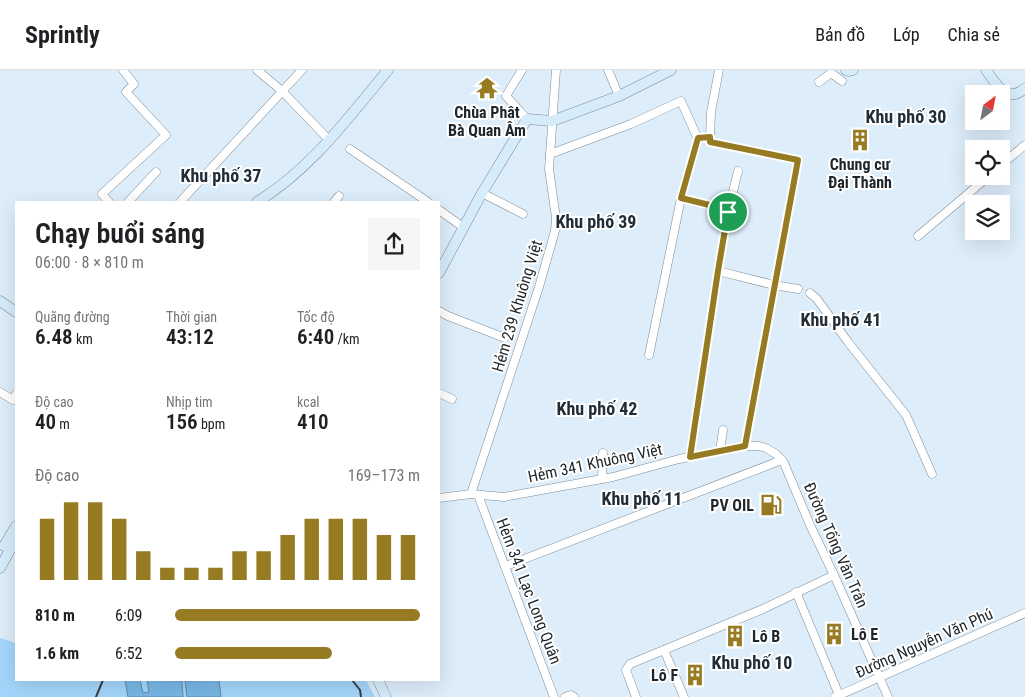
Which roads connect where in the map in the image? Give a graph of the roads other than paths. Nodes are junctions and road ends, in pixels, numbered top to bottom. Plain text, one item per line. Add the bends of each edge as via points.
1 (123, 70) edge
2 (257, 70) edge
3 (302, 70) edge
4 (388, 70) edge
5 (395, 70) edge
6 (522, 70) edge
7 (556, 70) edge
8 (608, 70) edge
9 (672, 70) edge
10 (719, 70) edge
11 (846, 70) edge
12 (853, 70) edge
13 (986, 70) edge
14 (842, 81) dead end
15 (819, 82) dead end
16 (1025, 88) edge
17 (282, 91) junction
18 (619, 96) junction
19 (527, 119) junction
20 (552, 120) junction
21 (337, 136) junction
22 (710, 137) junction
23 (698, 138) junction
24 (1025, 145) edge
25 (350, 149) dead end
26 (550, 154) junction
27 (1010, 158) edge
28 (738, 171) dead end
29 (156, 172) dead end
30 (978, 185) edge
31 (482, 194) junction
32 (681, 198) junction
33 (108, 201) edge
34 (129, 201) edge
35 (181, 201) edge
36 (259, 201) edge
37 (268, 201) edge
38 (427, 201) edge
39 (440, 211) edge
40 (728, 212) junction
41 (523, 214) dead end
42 (463, 227) junction
43 (918, 236) dead end
44 (440, 267) edge
45 (718, 271) junction
46 (774, 285) junction
47 (798, 289) dead end
48 (810, 293) dead end
49 (0, 301) edge
50 (15, 310) edge
51 (440, 312) edge
52 (505, 338) dead end
53 (649, 355) dead end
54 (0, 392) edge
55 (440, 393) edge
56 (15, 396) edge
57 (452, 399) dead end
58 (722, 430) dead end
59 (745, 446) junction
60 (720, 451) junction
61 (603, 453) dead end
62 (690, 457) junction
63 (782, 460) junction
64 (932, 474) dead end
65 (602, 479) junction
66 (474, 495) junction
67 (440, 498) edge
68 (15, 528) edge
69 (15, 541) edge
70 (0, 554) edge
71 (506, 566) junction
72 (0, 568) edge
73 (834, 575) junction
74 (796, 592) junction
75 (1025, 613) edge
76 (664, 650) junction
77 (880, 678) junction
78 (378, 681) edge
79 (837, 696) edge
80 (386, 697) edge
81 (554, 697) edge
82 (565, 697) edge
83 (574, 697) edge
84 (636, 697) edge
85 (684, 697) edge
86 (888, 697) edge

1 - 33 street via 134,84 126,92 166,135 102,194
2 - 17 street
3 - 17 street
4 - 21 street
5 - 21 street
6 - 19 street via 506,96
7 - 20 street, Hẻm 239 Khuông Việt
8 - 18 street
9 - 18 street
10 - 22 street
11 - 12 street
13 - 16 street via 1011,96
14 - 15 street via 831,73
17 - 21 street
17 - 35 street
18 - 20 street
19 - 20 street
19 - 31 street
20 - 26 street, Hẻm 239 Khuông Việt
21 - 36 street via 282,187
21 - 37 street via 295,182
22 - 23 street
22 - 46 street via 710,142 798,160
23 - 26 street via 681,100 631,124
23 - 32 street
24 - 27 street
25 - 38 street
26 - 66 street, Hẻm 239 Khuông Việt via 555,231
28 - 40 street
29 - 34 street
30 - 43 street
31 - 41 street
31 - 42 street
32 - 40 street
32 - 53 street
39 - 42 street
40 - 45 street
42 - 44 street
45 - 46 street
45 - 62 street
46 - 47 street
46 - 59 street
48 - 64 street via 906,415
49 - 50 street
51 - 52 street
54 - 56 street via 13,400
55 - 57 street
58 - 60 street
59 - 60 street, Hẻm 341 Khuông Việt
59 - 63 street, Hẻm 341 Khuông Việt via 766,448
60 - 62 street, Hẻm 341 Khuông Việt
61 - 65 street
62 - 65 street, Hẻm 341 Khuông Việt
63 - 71 street
63 - 73 street, Đường Tống Văn Trân
65 - 66 street, Hẻm 341 Khuông Việt via 504,497
66 - 67 street, Hẻm 341 Khuông Việt
66 - 71 street, Hẻm 341 Lạc Long Quân
68 - 70 street
69 - 72 street
71 - 81 street, Hẻm 341 Lạc Long Quân
73 - 74 street
73 - 77 street, Đường Tống Văn Trân
74 - 76 street
74 - 79 street
75 - 77 street, Đường Nguyễn Văn Phú
76 - 84 street via 626,667
76 - 85 street
77 - 79 street, Đường Nguyễn Văn Phú
77 - 86 street, Đường Tống Văn Trân
78 - 80 street
82 - 83 street

